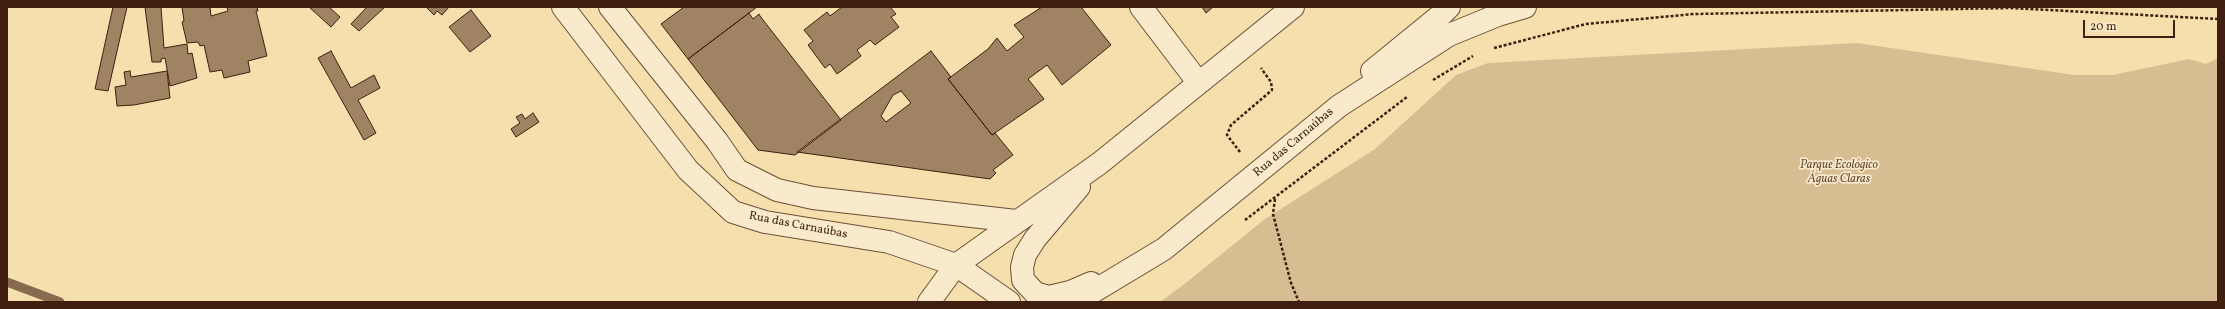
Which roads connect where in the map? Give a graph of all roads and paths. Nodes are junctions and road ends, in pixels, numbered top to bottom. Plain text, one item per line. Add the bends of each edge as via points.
1 (563, 7) edge
2 (610, 7) edge
3 (1141, 7) edge
4 (1293, 7) edge
5 (1448, 7) edge
6 (1525, 7) edge
7 (2218, 19) edge
8 (1244, 46) junction
9 (1490, 49) dead end
10 (1476, 55) dead end
11 (1198, 82) junction
12 (1428, 83) dead end
13 (1408, 96) dead end
14 (1339, 106) junction
15 (1100, 163) junction
16 (1257, 174) junction
17 (1275, 199) junction
18 (1016, 221) junction
19 (1244, 221) dead end
20 (1164, 249) junction
21 (956, 265) junction
22 (929, 302) edge
23 (1009, 302) edge
24 (1076, 302) edge
25 (1299, 302) edge

1 - 21 street, Rua das Carnaúbas via 688,170 733,212 765,222 889,242
2 - 18 street via 717,141 737,170 777,190 813,198
3 - 11 street
4 - 8 street
5 - 14 street via 1373,70
6 - 14 street, Rua das Carnaúbas via 1450,35
7 - 9 path via 2011,8 1694,14 1586,24
8 - 11 street
8 - 16 path via 1271,82 1272,90 1231,125 1227,135
10 - 12 path
11 - 15 street
13 - 17 path
14 - 16 street, Rua das Carnaúbas
15 - 18 street
15 - 20 street via 1035,239 1025,255 1022,267 1023,280 1035,293 1049,297 1070,292
16 - 20 street, Rua das Carnaúbas
17 - 19 path
17 - 25 path via 1273,214 1291,283
18 - 21 street
20 - 24 street, Rua das Carnaúbas
21 - 22 street
21 - 23 street, Rua das Carnaúbas

